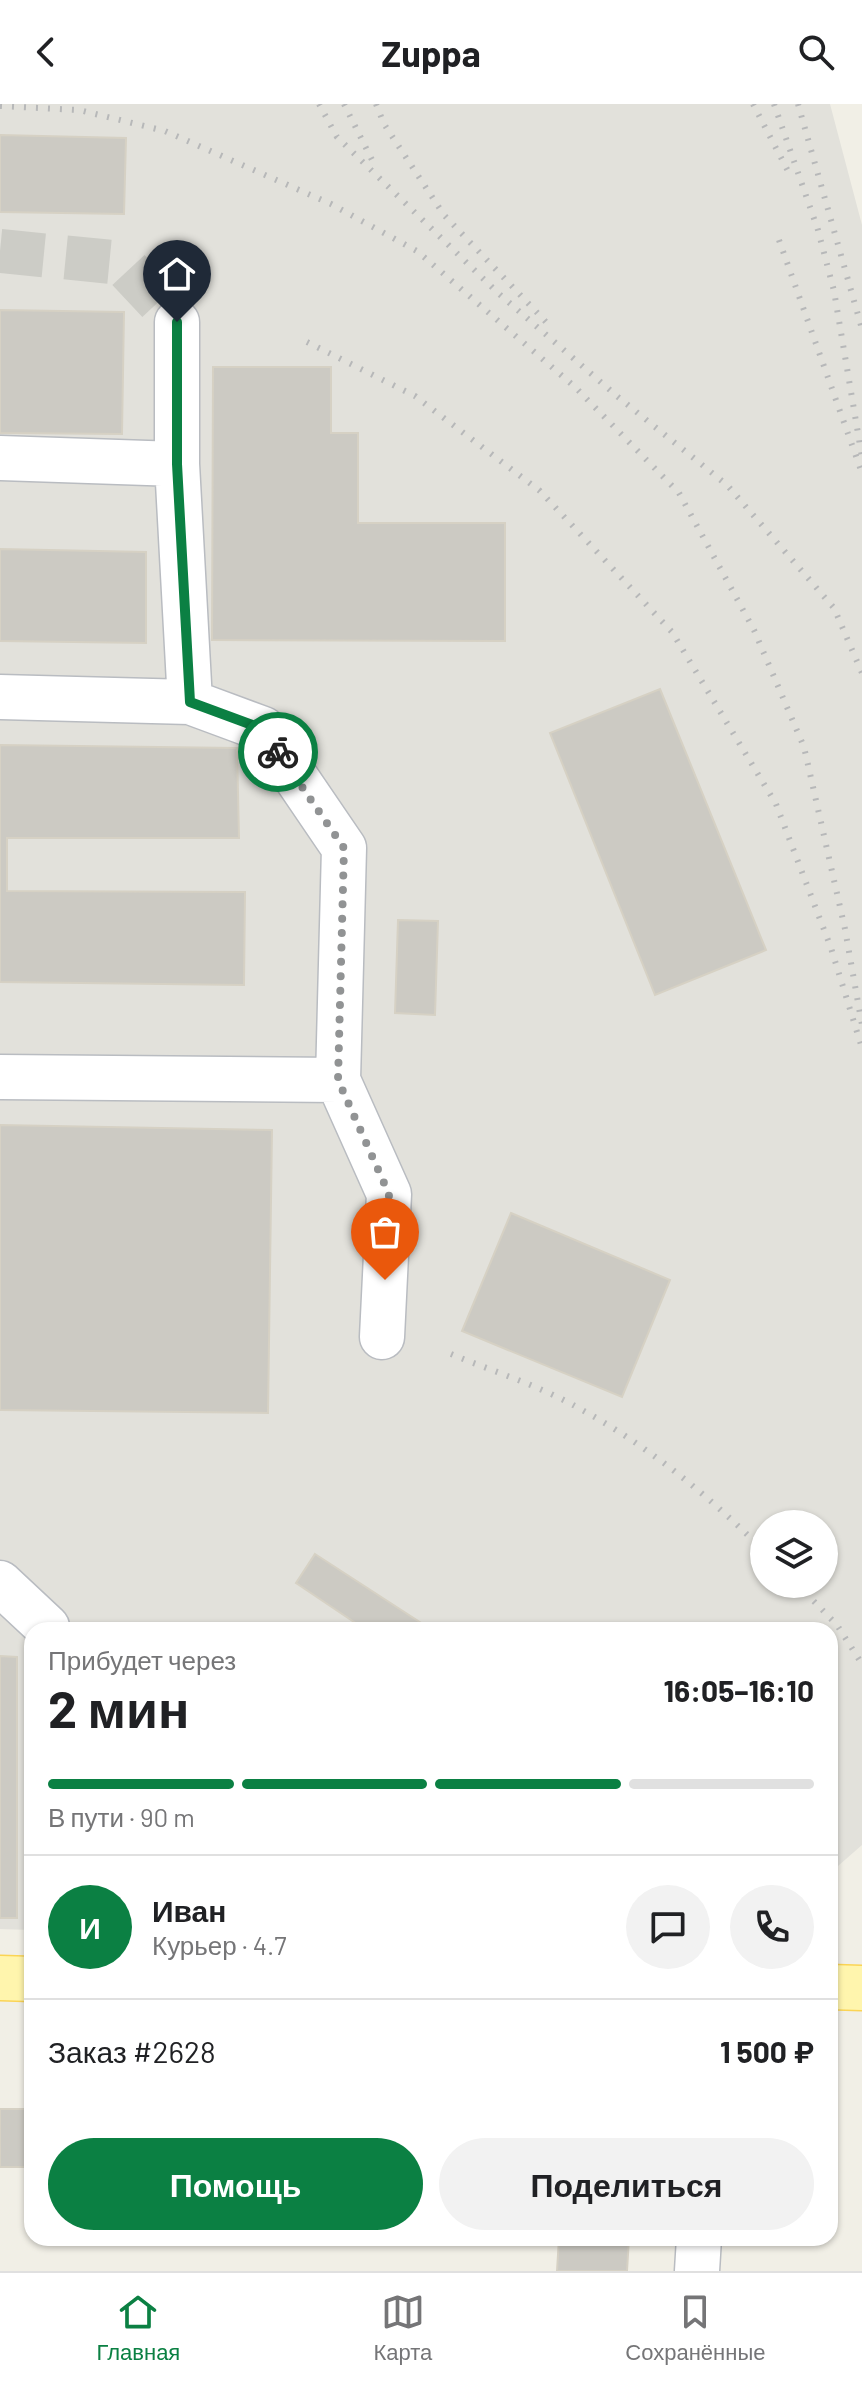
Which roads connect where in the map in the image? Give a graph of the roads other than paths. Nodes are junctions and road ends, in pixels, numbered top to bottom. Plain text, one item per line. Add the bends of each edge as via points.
1 (177, 322) tunnel mouth
2 (0, 458) edge
3 (177, 464) junction
4 (0, 697) edge
5 (190, 702) junction
6 (0, 1077) edge
7 (338, 1080) junction
8 (382, 1337) dead end
9 (0, 1583) edge
10 (42, 1622) edge
11 (0, 1978) edge
12 (24, 1979) edge
13 (699, 2246) edge
14 (697, 2271) edge

1 - 3 lane
2 - 3 lane
3 - 5 lane
4 - 5 lane
5 - 7 lane via 263,729 344,848
6 - 7 lane
7 - 8 lane via 389,1194
9 - 10 lane
11 - 12 main road
13 - 14 lane

